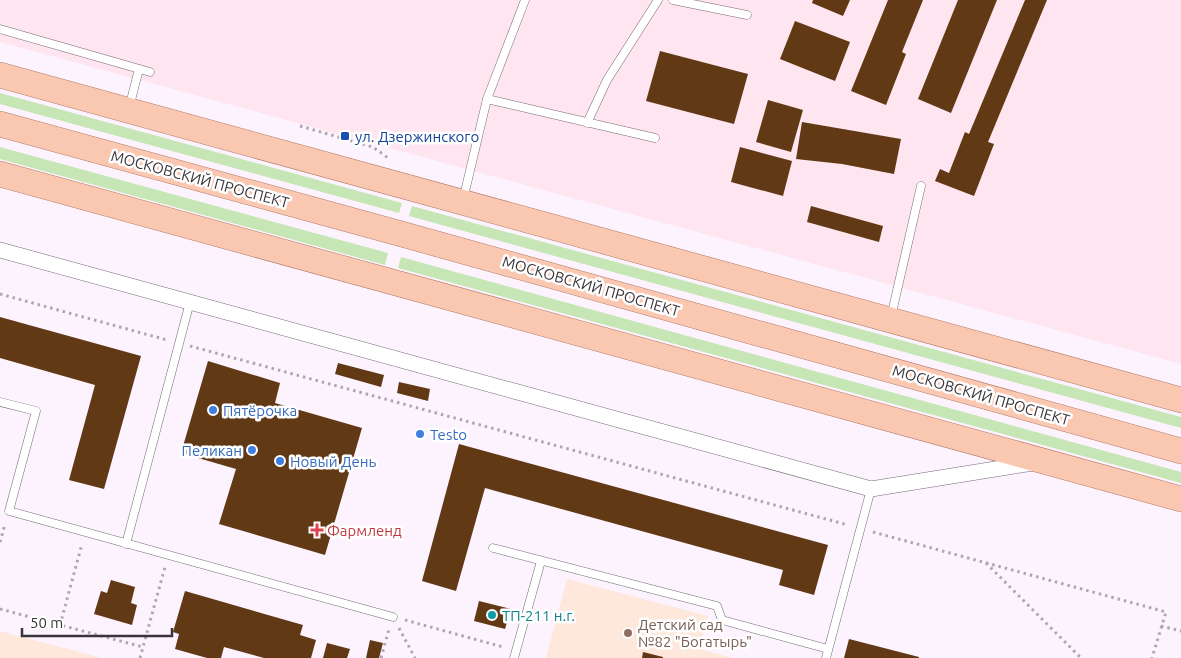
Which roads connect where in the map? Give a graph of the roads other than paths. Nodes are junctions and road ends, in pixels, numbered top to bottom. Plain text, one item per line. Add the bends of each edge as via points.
1 (525, 0) edge
2 (658, 0) edge
3 (673, 0) edge
4 (746, 15) dead end
5 (0, 29) edge
6 (138, 69) junction
7 (150, 72) dead end
8 (0, 75) edge
9 (487, 99) junction
10 (128, 110) junction
11 (587, 123) junction
12 (0, 124) edge
13 (656, 138) dead end
14 (0, 174) edge
15 (921, 186) dead end
16 (462, 202) junction
17 (0, 250) edge
18 (190, 302) junction
19 (890, 319) junction
20 (1181, 400) edge
21 (0, 402) edge
22 (1181, 451) edge
23 (1047, 461) junction
24 (871, 489) junction
25 (1181, 499) edge
26 (126, 544) junction
27 (493, 548) dead end
28 (541, 561) junction
29 (393, 617) road end
30 (828, 649) junction
31 (515, 654) edge
32 (826, 658) edge

1 - 9 lane
2 - 11 lane via 607,80
3 - 4 lane
5 - 6 lane
6 - 7 lane
6 - 10 lane
8 - 10 main road
9 - 11 lane
9 - 16 lane
10 - 16 main road
11 - 13 lane
12 - 22 main road, МОСКОВСКИЙ ПРОСПЕКТ
14 - 23 main road
15 - 19 lane
16 - 19 main road
17 - 18 street
18 - 24 street
18 - 26 lane
19 - 20 main road
21 - 26 lane via 36,411 9,511
23 - 24 street
23 - 25 main road
24 - 30 lane
26 - 29 lane
27 - 28 lane
28 - 30 lane via 717,606 722,620
28 - 31 lane
30 - 32 lane

